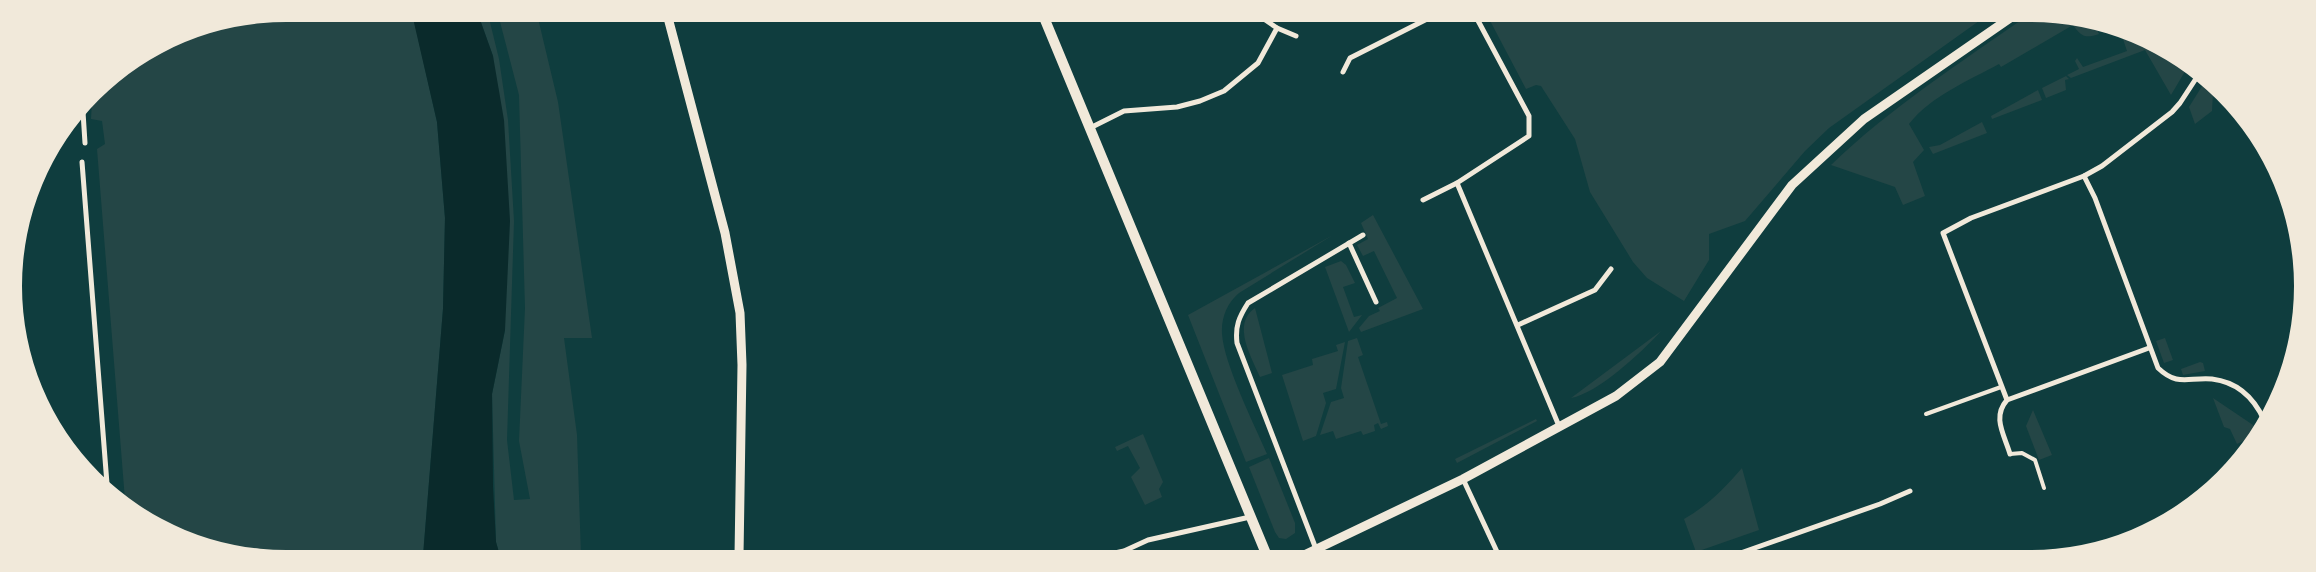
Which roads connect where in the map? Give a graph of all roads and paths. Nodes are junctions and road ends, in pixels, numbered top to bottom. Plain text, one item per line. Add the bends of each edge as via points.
1 (669, 22) edge
2 (1046, 22) edge
3 (1267, 22) edge
4 (1421, 22) edge
5 (1479, 22) edge
6 (2004, 22) edge
7 (1277, 28) junction
8 (1296, 36) dead end
9 (1343, 72) dead end
10 (2194, 81) edge
11 (83, 119) edge
12 (1090, 128) junction
13 (85, 143) dead end
14 (82, 162) dead end
15 (2084, 176) junction
16 (1457, 183) junction
17 (1423, 200) dead end
18 (1363, 235) dead end
19 (1349, 243) junction
20 (1611, 269) dead end
21 (1376, 302) dead end
22 (1518, 326) junction
23 (2149, 348) junction
24 (2001, 387) junction
25 (2007, 400) junction
26 (1926, 414) dead end
27 (2260, 414) edge
28 (1560, 426) junction
29 (2010, 454) joint
30 (107, 479) edge
31 (1463, 479) junction
32 (2044, 488) dead end
33 (1910, 491) dead end
34 (1251, 517) junction
35 (1316, 549) joint
36 (739, 550) edge
37 (1130, 550) edge
38 (1265, 550) edge
39 (1496, 550) edge
40 (1749, 550) edge

1 - 36 street via 725,233 740,313
2 - 12 main road
3 - 7 street
4 - 9 street via 1350,58
5 - 16 street via 1529,116 1531,127 1523,142
6 - 28 street via 1864,119 1819,158 1771,211 1660,362 1616,396
7 - 8 street
7 - 12 street via 1258,64 1224,91 1177,107 1124,111
10 - 15 street via 2172,112
11 - 13 street
12 - 34 main road
14 - 30 street
15 - 23 street via 2095,198
15 - 24 street via 1971,218 1943,233
16 - 17 street
16 - 22 street
18 - 19 street
19 - 21 street
19 - 35 street via 1248,302 1235,329 1237,343
20 - 22 street via 1595,290
22 - 28 street
23 - 25 street
23 - 27 street via 2158,368 2172,379 2210,379 2234,386 2245,393
24 - 25 street
24 - 26 lane
25 - 29 street via 2000,408 1998,419
28 - 31 street
29 - 32 lane via 2022,453 2035,460
31 - 35 street
31 - 39 street
33 - 40 street
34 - 37 street via 1148,540
34 - 38 main road

